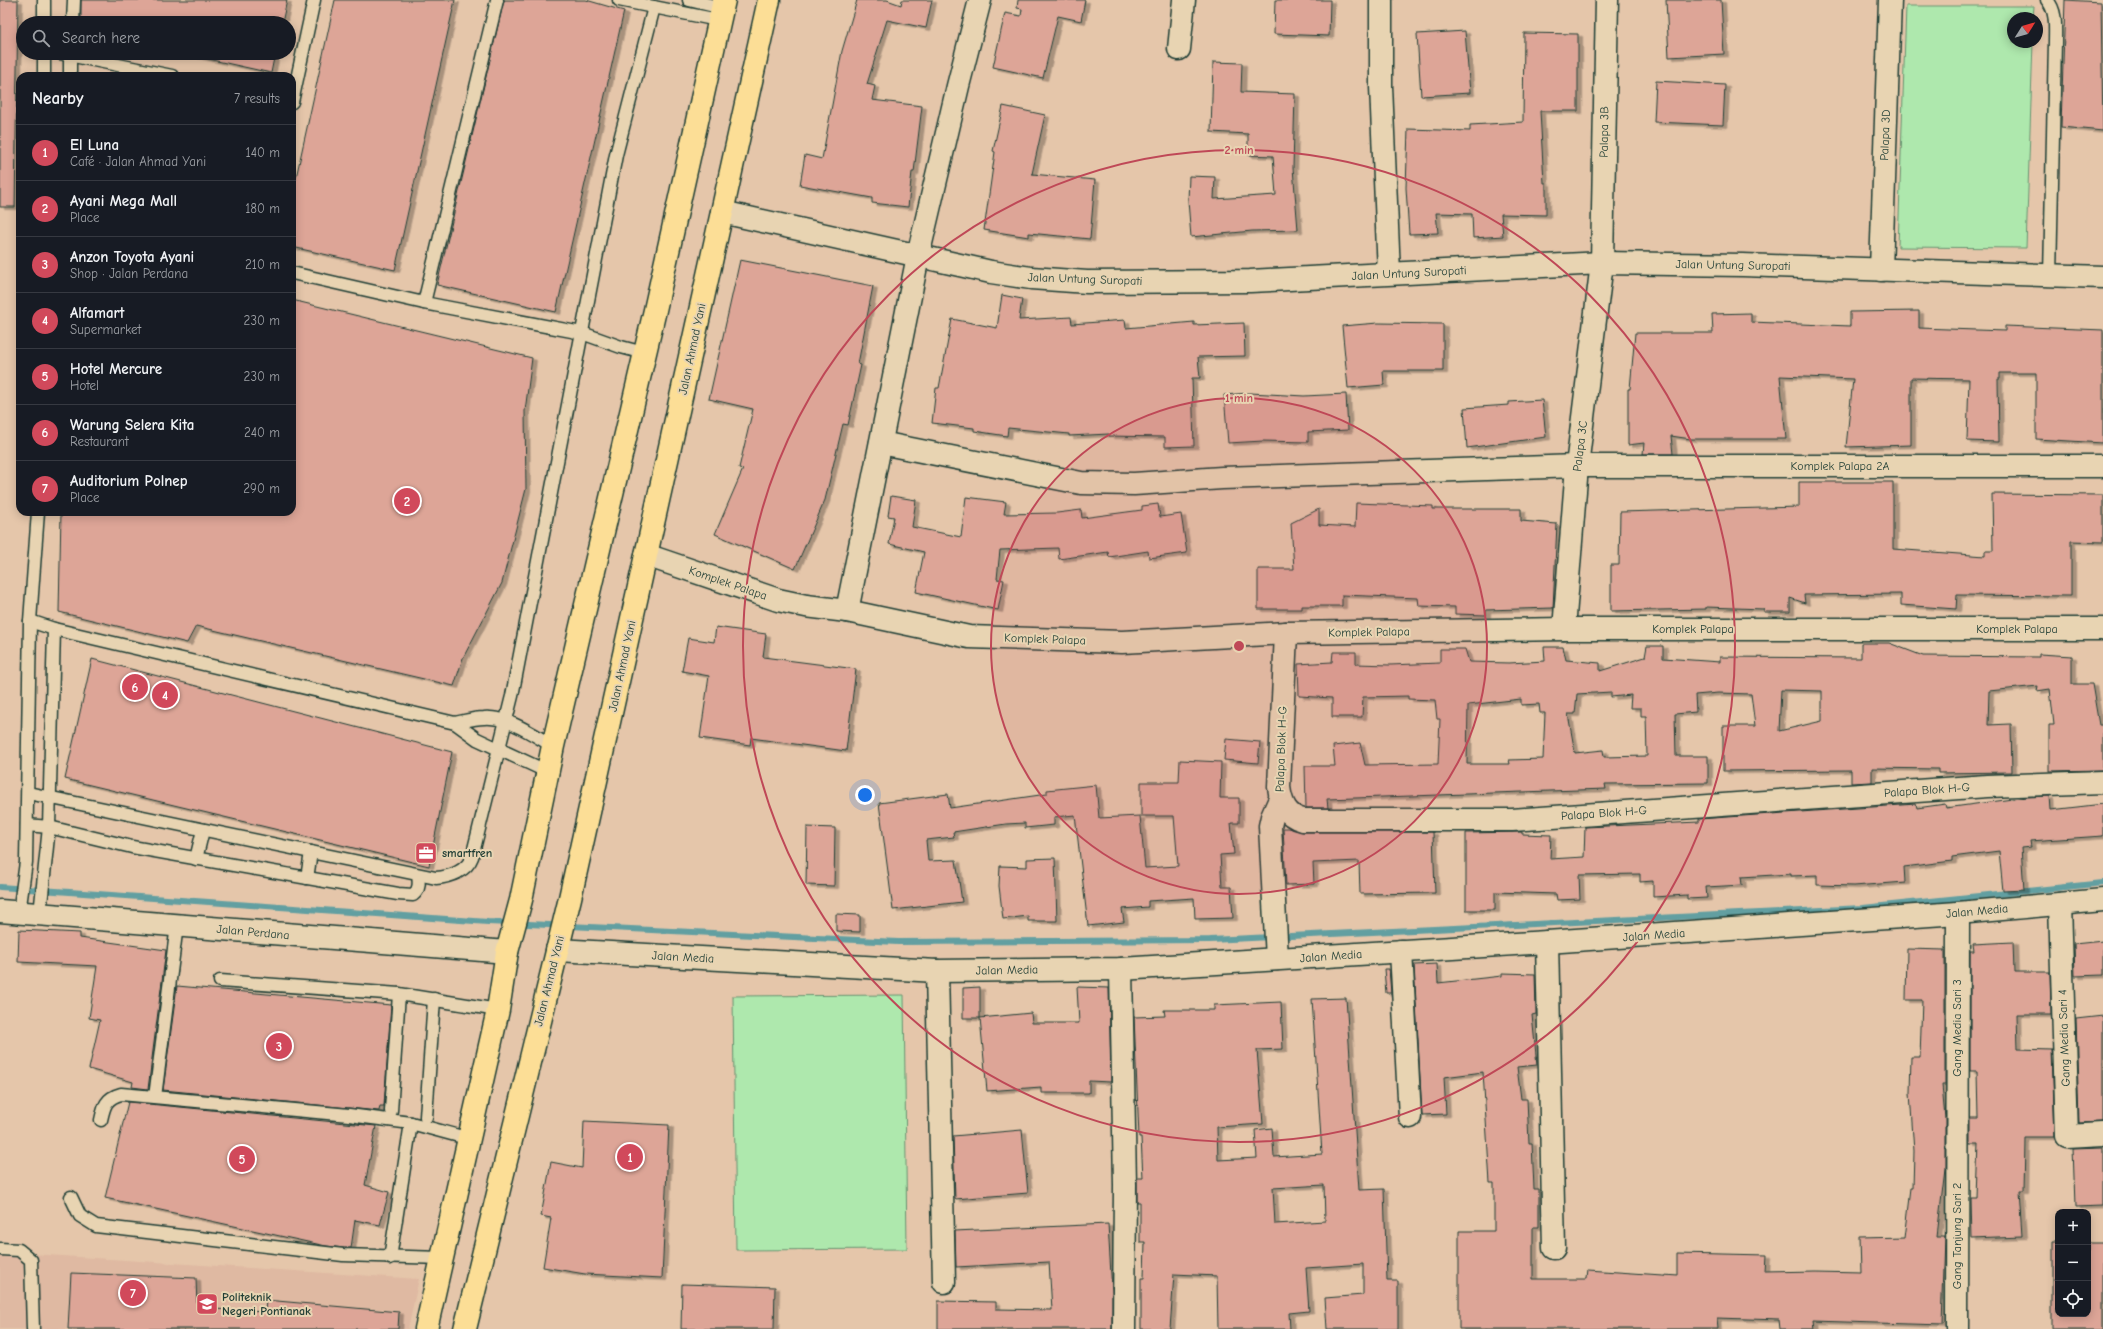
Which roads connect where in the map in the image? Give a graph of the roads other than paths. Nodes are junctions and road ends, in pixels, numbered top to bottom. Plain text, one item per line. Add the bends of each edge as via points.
1 (44, 0) edge
2 (74, 0) edge
3 (314, 0) edge
4 (497, 0) edge
5 (619, 0) edge
6 (689, 0) edge
7 (768, 0) edge
8 (980, 0) edge
9 (1184, 0) edge
10 (1381, 0) edge
11 (1607, 0) edge
12 (1890, 0) edge
13 (2047, 0) edge
14 (654, 7) junction
15 (721, 9) edge
16 (44, 16) edge
17 (73, 16) edge
18 (1179, 49) dead end
19 (44, 60) edge
20 (68, 60) edge
21 (96, 60) edge
22 (44, 72) edge
23 (69, 72) edge
24 (153, 72) edge
25 (296, 83) edge
26 (722, 212) junction
27 (918, 256) junction
28 (1602, 263) junction
29 (1881, 270) junction
30 (1389, 273) junction
31 (296, 274) edge
32 (2050, 276) junction
33 (2103, 278) edge
34 (424, 303) junction
35 (582, 333) junction
36 (644, 353) junction
37 (881, 443) junction
38 (1577, 466) junction
39 (2103, 466) edge
40 (38, 516) edge
41 (646, 555) junction
42 (847, 611) junction
43 (30, 621) junction
44 (54, 629) junction
45 (1564, 629) junction
46 (2103, 629) edge
47 (1286, 633) junction
48 (507, 722) junction
49 (456, 723) junction
50 (553, 746) junction
51 (499, 749) junction
52 (548, 772) junction
53 (2103, 782) edge
54 (28, 793) junction
55 (50, 798) junction
56 (1280, 799) junction
57 (27, 825) junction
58 (49, 827) junction
59 (203, 830) junction
60 (311, 852) junction
61 (196, 859) junction
62 (418, 875) junction
63 (307, 878) junction
64 (2103, 900) edge
65 (2060, 904) junction
66 (24, 908) edge
67 (1958, 913) junction
68 (177, 926) junction
69 (1547, 942) junction
70 (558, 945) junction
71 (508, 947) junction
72 (1401, 951) junction
73 (1276, 959) junction
74 (1121, 969) junction
75 (937, 971) junction
76 (220, 982) dead end
77 (399, 994) junction
78 (434, 999) junction
79 (498, 1010) junction
80 (156, 1097) junction
81 (391, 1110) dead end
82 (426, 1117) dead end
83 (1410, 1117) dead end
84 (101, 1120) dead end
85 (411, 1123) junction
86 (2103, 1134) edge
87 (470, 1139) junction
88 (1957, 1143) joint
89 (71, 1197) dead end
90 (1554, 1248) dead end
91 (0, 1249) edge
92 (390, 1258) junction
93 (442, 1258) junction
94 (944, 1282) dead end
95 (33, 1329) edge
96 (426, 1329) edge
97 (465, 1329) edge
98 (1124, 1329) edge
99 (1957, 1329) edge

1 - 16 lane
2 - 17 lane
3 - 25 lane
4 - 34 lane
5 - 14 lane
6 - 15 lane
7 - 26 highway, Jalan Ahmad Yani
8 - 27 street
9 - 18 street
10 - 30 street via 1381,86
11 - 28 street, Palapa 3B
12 - 29 street, Palapa 3D
13 - 32 lane via 2055,19
14 - 15 lane
14 - 35 lane via 616,155
15 - 36 highway
19 - 22 lane
20 - 23 lane
21 - 24 lane
26 - 27 street, Jalan Untung Suropati
26 - 41 highway, Jalan Ahmad Yani
27 - 30 street, Jalan Untung Suropati via 991,272 1087,282 1250,282
27 - 37 street
28 - 29 street, Jalan Untung Suropati
28 - 30 street, Jalan Untung Suropati
28 - 38 street, Palapa 3C
29 - 32 street, Jalan Untung Suropati
31 - 34 lane
32 - 33 street, Jalan Untung Suropati
34 - 35 lane
35 - 36 lane
35 - 48 lane
36 - 50 highway
37 - 38 street, Komplek Palapa 2A via 1081,483 1134,484 1222,478
37 - 42 street
38 - 39 street, Komplek Palapa 2A
38 - 45 street, Palapa 3C
40 - 43 lane
41 - 42 street, Komplek Palapa via 778,600
41 - 70 highway, Jalan Ahmad Yani
42 - 47 street, Komplek Palapa via 969,637 1122,642
43 - 44 lane
43 - 54 lane
44 - 49 lane
44 - 55 lane
45 - 46 street, Komplek Palapa
45 - 47 street, Komplek Palapa
47 - 56 street, Palapa Blok H-G via 1278,787
48 - 49 lane via 483,718
48 - 50 lane
48 - 51 lane
49 - 51 lane via 477,739
50 - 52 highway
51 - 52 lane
51 - 62 lane via 471,860 454,875 446,878
52 - 71 highway via 522,900
53 - 56 street, Palapa Blok H-G via 1986,786 1512,820 1303,820 1289,814
54 - 55 lane
54 - 57 lane
55 - 58 lane
55 - 59 lane
56 - 73 street via 1270,826
57 - 58 lane
57 - 66 lane
58 - 61 lane
58 - 66 lane via 45,864
59 - 60 lane
59 - 61 lane
60 - 62 lane
60 - 63 lane
61 - 63 lane
62 - 63 lane via 419,884 414,895
64 - 65 street, Jalan Media
65 - 67 street, Jalan Media
65 - 86 street, Gang Media Sari 4 via 2067,1136
66 - 68 street, Jalan Perdana
67 - 69 street, Jalan Media
67 - 88 street, Gang Media Sari 3
68 - 71 street, Jalan Perdana
68 - 80 lane
69 - 72 street, Jalan Media
69 - 90 street
70 - 75 street, Jalan Media
70 - 97 highway, Jalan Ahmad Yani
71 - 79 highway
72 - 73 street, Jalan Media
72 - 83 street
73 - 74 street, Jalan Media
74 - 75 street, Jalan Media
74 - 98 street via 1125,1185
75 - 94 street
76 - 77 lane
77 - 78 lane
77 - 81 lane
78 - 79 lane
78 - 82 lane
79 - 87 highway
80 - 84 lane via 120,1094 111,1096 104,1105
80 - 85 lane
85 - 87 lane
85 - 92 lane
87 - 93 highway
88 - 99 street, Gang Tanjung Sari 2
89 - 92 lane via 80,1216 96,1226 343,1255
91 - 95 lane via 19,1250 31,1260
92 - 93 lane
93 - 96 highway

